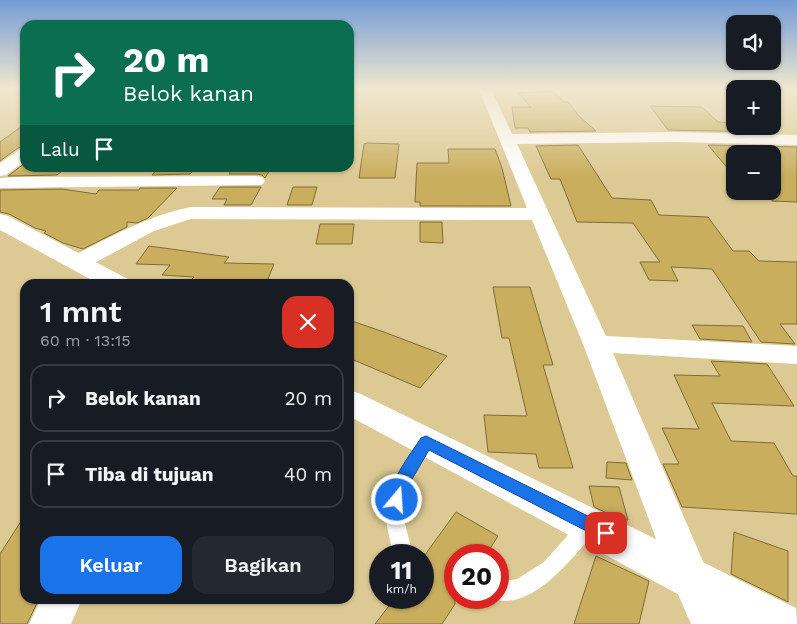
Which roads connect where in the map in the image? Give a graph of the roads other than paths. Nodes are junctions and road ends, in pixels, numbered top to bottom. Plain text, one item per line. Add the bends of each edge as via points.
1 (498, 118) edge
2 (507, 139) junction
3 (797, 140) edge
4 (20, 157) edge
5 (0, 171) edge
6 (256, 181) dead end
7 (0, 183) edge
8 (540, 214) junction
9 (0, 221) edge
10 (79, 262) junction
11 (110, 279) edge
12 (596, 344) junction
13 (797, 355) edge
14 (354, 405) edge
15 (426, 442) junction
16 (589, 524) junction
17 (399, 544) edge
18 (690, 576) junction
19 (509, 590) edge
20 (60, 604) edge
21 (50, 624) edge
22 (712, 624) edge
23 (780, 624) edge

1 - 2 street
2 - 3 street via 676,137
2 - 8 street
4 - 5 street
6 - 7 street
8 - 10 street via 192,213 158,222
8 - 12 street
9 - 10 main road
10 - 11 main road
12 - 13 street
12 - 18 street
14 - 15 main road
15 - 16 main road
15 - 17 lane via 400,485 394,516
16 - 18 main road
16 - 19 lane via 551,568 521,588
18 - 22 street
18 - 23 main road
20 - 21 street

